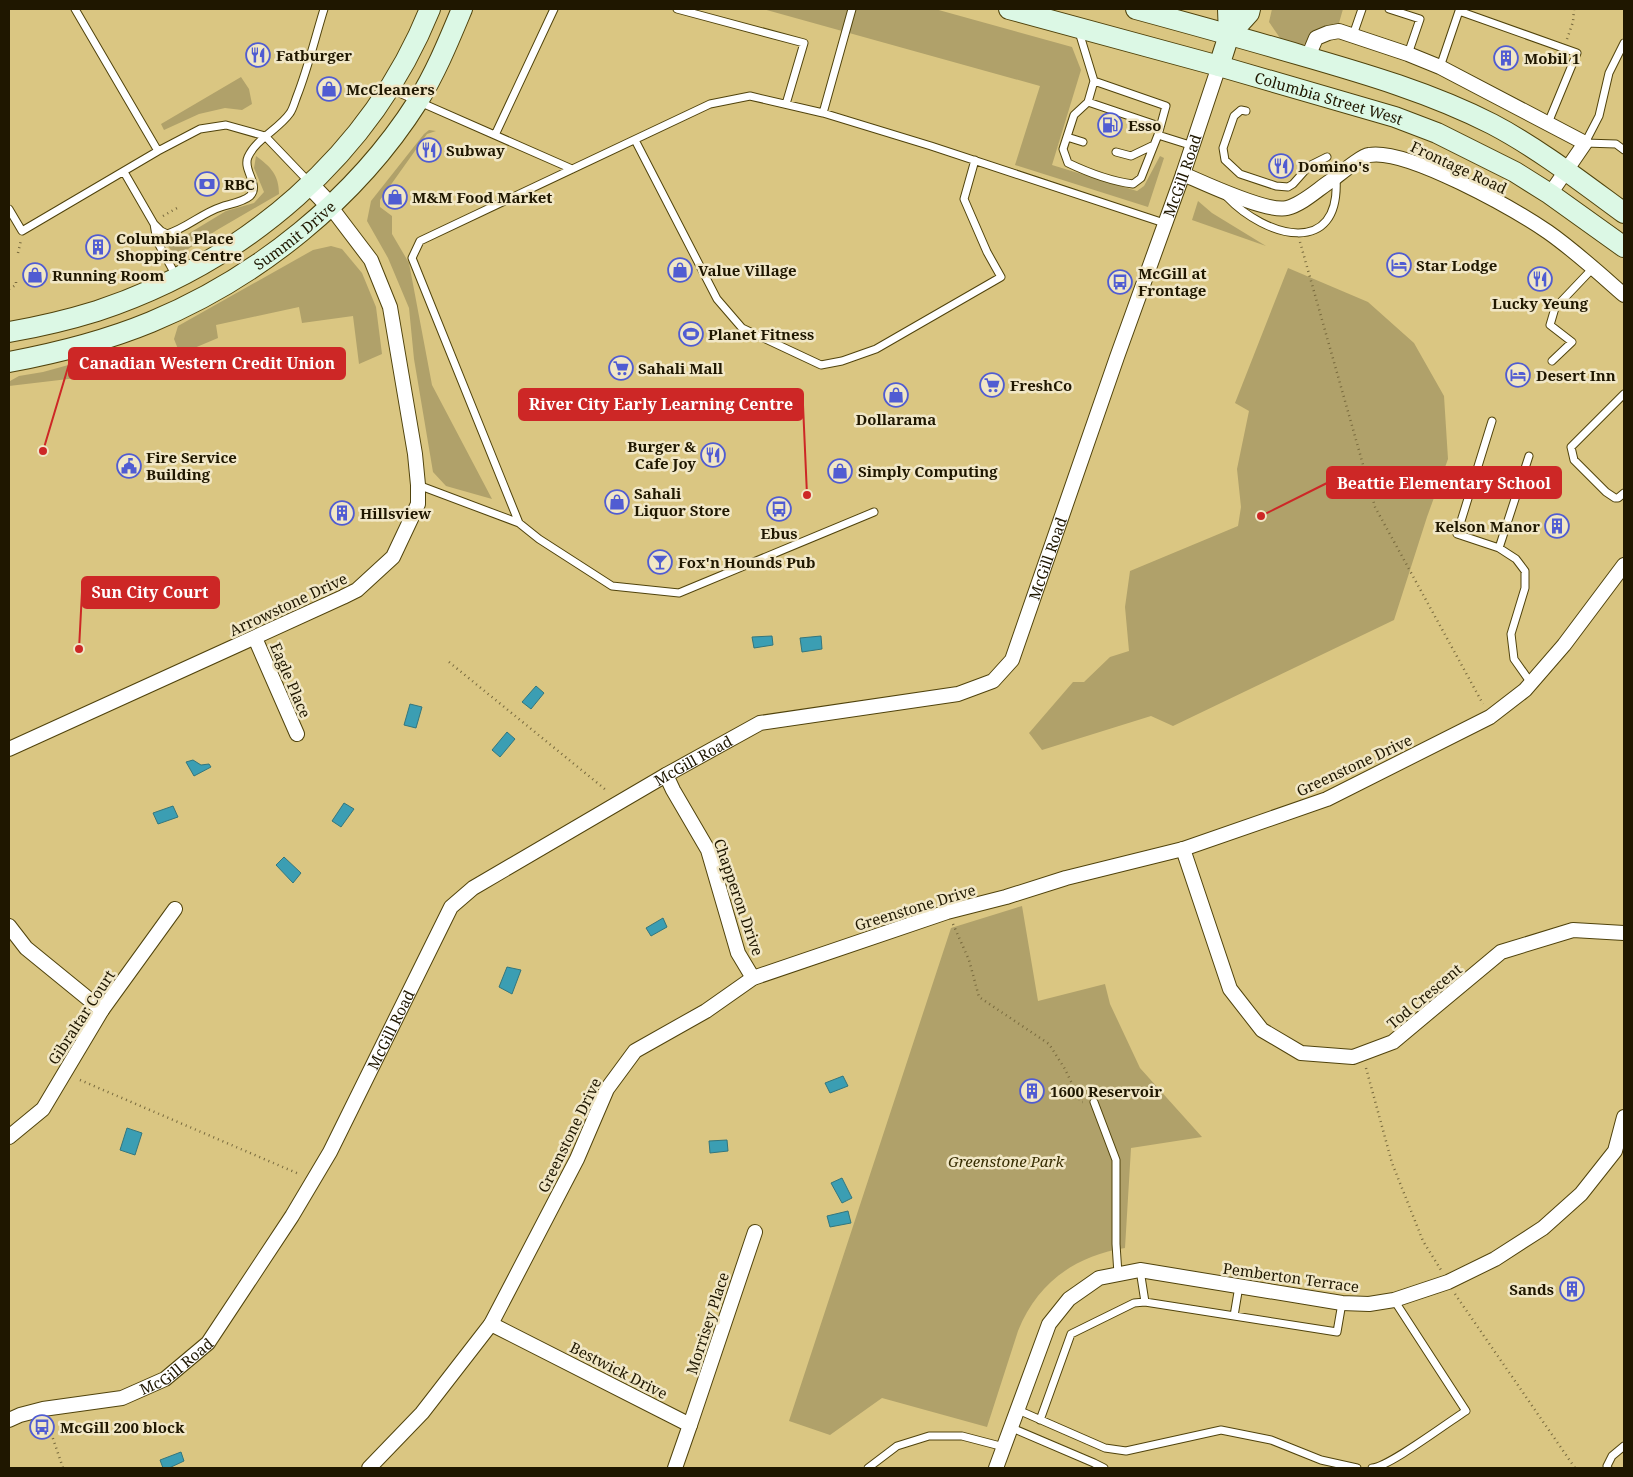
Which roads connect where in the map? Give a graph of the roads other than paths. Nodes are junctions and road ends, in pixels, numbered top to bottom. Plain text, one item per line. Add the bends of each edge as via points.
1 (76, 9) edge
2 (324, 9) edge
3 (430, 9) edge
4 (462, 9) edge
5 (554, 9) edge
6 (677, 9) edge
7 (852, 9) edge
8 (1009, 9) edge
9 (1136, 9) edge
10 (1228, 9) edge
11 (1250, 9) edge
12 (1362, 9) edge
13 (1389, 9) edge
14 (1078, 28) junction
15 (1229, 35) junction
16 (1353, 36) junction
17 (1624, 43) edge
18 (1408, 54) junction
19 (1308, 57) junction
20 (1219, 66) junction
21 (1440, 67) junction
22 (1094, 81) junction
23 (390, 89) junction
24 (418, 101) junction
25 (1088, 102) junction
26 (786, 104) junction
27 (1246, 111) dead end
28 (823, 113) junction
29 (1548, 124) junction
30 (1159, 126) junction
31 (495, 135) junction
32 (1158, 135) junction
33 (265, 136) junction
34 (1067, 137) junction
35 (635, 140) junction
36 (1082, 142) dead end
37 (1585, 143) junction
38 (1154, 145) junction
39 (1193, 146) junction
40 (1624, 150) edge
41 (158, 151) junction
42 (1116, 152) dead end
43 (1327, 157) dead end
44 (975, 160) junction
45 (572, 169) junction
46 (1566, 170) junction
47 (124, 172) junction
48 (1183, 174) junction
49 (1336, 176) junction
50 (310, 185) junction
51 (1222, 191) junction
52 (1550, 194) junction
53 (330, 206) junction
54 (9, 209) edge
55 (1624, 213) edge
56 (154, 223) junction
57 (1164, 223) junction
58 (1624, 247) edge
59 (1593, 268) junction
60 (176, 278) junction
61 (1624, 295) edge
62 (9, 332) edge
63 (9, 362) edge
64 (1552, 362) dead end
65 (1624, 394) edge
66 (1492, 421) dead end
67 (1529, 456) dead end
68 (418, 485) junction
69 (1624, 493) edge
70 (874, 512) dead end
71 (518, 524) junction
72 (1499, 548) junction
73 (1623, 569) edge
74 (255, 638) junction
75 (1531, 683) junction
76 (297, 734) dead end
77 (9, 749) edge
78 (666, 775) junction
79 (1183, 850) junction
80 (175, 909) dead end
81 (9, 926) edge
82 (1624, 933) edge
83 (753, 978) junction
84 (102, 1010) junction
85 (1094, 1102) road end
86 (1624, 1117) edge
87 (9, 1137) edge
88 (755, 1232) dead end
89 (1140, 1270) junction
90 (1118, 1274) junction
91 (1239, 1286) junction
92 (1394, 1300) junction
93 (1145, 1302) junction
94 (1342, 1303) junction
95 (1234, 1316) junction
96 (492, 1324) junction
97 (1018, 1410) junction
98 (9, 1420) edge
99 (1040, 1420) junction
100 (690, 1425) junction
101 (1012, 1428) junction
102 (1624, 1446) edge
103 (1005, 1447) junction
104 (369, 1468) edge
105 (675, 1468) edge
106 (868, 1468) edge
107 (996, 1468) edge
108 (1104, 1468) edge
109 (1357, 1468) edge
110 (1372, 1468) edge
111 (1608, 1468) edge

1 - 41 lane
2 - 33 lane via 290,113
3 - 23 main road, Summit Drive
4 - 24 main road, Summit Drive
5 - 31 lane
6 - 26 lane via 804,43
7 - 28 lane
8 - 14 main road, Columbia Street West
9 - 15 main road
10 - 15 main road, McGill Road
11 - 15 main road, McGill Road
12 - 16 lane
13 - 18 lane via 1420,19
14 - 20 main road, Columbia Street West
14 - 22 lane
15 - 19 main road
15 - 20 main road, McGill Road
16 - 18 street
16 - 19 street via 1339,31 1316,38
17 - 37 lane via 1609,73 1598,116
18 - 21 street
19 - 46 main road via 1450,104 1494,125
20 - 39 street, McGill Road
20 - 52 main road, Columbia Street West via 1395,117 1480,154
21 - 29 street
21 - 29 lane via 1459,11 1577,52
22 - 25 lane
22 - 30 lane via 1166,106
23 - 24 lane
23 - 50 main road, Summit Drive via 354,138
24 - 31 lane
24 - 53 main road, Summit Drive via 377,156
25 - 30 lane
25 - 34 lane via 1074,115
26 - 28 lane
26 - 35 lane via 750,96 710,104
27 - 43 lane via 1241,110 1234,116 1223,148 1225,160 1240,174 1288,187 1309,166
28 - 44 lane
29 - 37 street
30 - 32 lane
31 - 45 lane
32 - 38 lane
32 - 39 lane
33 - 41 lane via 226,125 200,129
33 - 50 lane
33 - 56 lane via 247,158 253,185 251,195 219,207 176,232 167,234
34 - 36 lane
34 - 38 lane via 1063,149 1068,163 1117,182 1133,184 1141,178
35 - 44 lane via 717,299 742,328 821,365 876,348 1001,277 964,199
35 - 45 lane
37 - 40 lane via 1616,144
37 - 46 street
38 - 42 lane via 1131,156
39 - 48 street, McGill Road
41 - 47 lane
44 - 57 lane
45 - 71 lane via 420,241 412,258
46 - 52 street
46 - 55 main road
47 - 54 lane via 22,231
47 - 56 lane
48 - 51 street, Frontage Road
48 - 57 street, McGill Road
49 - 51 street, Frontage Road via 1286,209 1271,208
49 - 51 lane via 1336,202 1331,214 1317,228 1298,234 1278,231 1260,223
49 - 59 street, Frontage Road via 1367,155 1398,157 1451,178 1513,211 1548,232
50 - 53 street
50 - 60 main road, Summit Drive via 253,231
52 - 58 main road, Columbia Street West
53 - 63 main road, Summit Drive via 249,270 181,308 98,342
53 - 68 street, Arrowstone Drive via 371,260 390,307
56 - 60 lane via 157,242
57 - 78 street, McGill Road via 1012,660 993,681 958,694 760,723
59 - 61 street, Frontage Road
59 - 64 lane via 1554,308 1550,325 1572,342
60 - 62 main road, Summit Drive via 96,311
65 - 69 lane via 1571,447 1574,460 1606,492 1615,498
66 - 72 lane via 1457,534
67 - 72 lane
68 - 71 lane
68 - 74 street, Arrowstone Drive via 418,504 393,556 386,563 357,590
70 - 71 lane via 680,593 612,586
72 - 75 lane via 1516,559 1525,571 1525,588 1511,634 1514,659
73 - 75 street, Greenstone Drive
74 - 76 street, Eagle Place
74 - 77 street, Arrowstone Drive
75 - 79 street, Greenstone Drive via 1490,717 1327,798
78 - 83 street, Chapperon Drive via 708,850 738,953
78 - 98 street, McGill Road via 472,888 451,907 330,1152 208,1343 165,1379 122,1398 43,1410
79 - 82 street, Tod Crescent via 1230,989 1262,1030 1301,1053 1352,1057 1394,1042 1502,952 1573,930
79 - 83 street, Greenstone Drive via 1066,878 947,912
80 - 84 street, Gibraltar Court
81 - 84 street via 26,948
83 - 96 street, Greenstone Drive via 706,1011 635,1051 607,1089 577,1159
84 - 87 street, Gibraltar Court via 43,1109
85 - 90 lane via 1116,1160
86 - 92 street, Pemberton Terrace via 1615,1151 1581,1194 1543,1228 1495,1259 1448,1282
88 - 100 street, Morrisey Place
89 - 90 street, Pemberton Terrace
89 - 91 street, Pemberton Terrace
89 - 93 lane
90 - 97 street, Pemberton Terrace via 1099,1278 1069,1299 1049,1324
91 - 94 street, Pemberton Terrace
91 - 95 lane
92 - 94 street, Pemberton Terrace via 1369,1304
92 - 110 lane via 1466,1411 1392,1460
93 - 95 lane
93 - 99 lane via 1134,1302 1070,1334
94 - 95 lane via 1337,1332
96 - 100 street, Bestwick Drive
96 - 104 street, Greenstone Drive via 422,1413
97 - 99 lane
97 - 101 street, Pemberton Terrace
99 - 109 lane via 1105,1448 1126,1451 1221,1430 1271,1440 1321,1460
100 - 105 street
101 - 103 street, Pemberton Terrace
101 - 108 lane
102 - 111 lane via 1612,1456
103 - 106 lane via 962,1436 929,1436 897,1446
103 - 107 street, Pemberton Terrace

